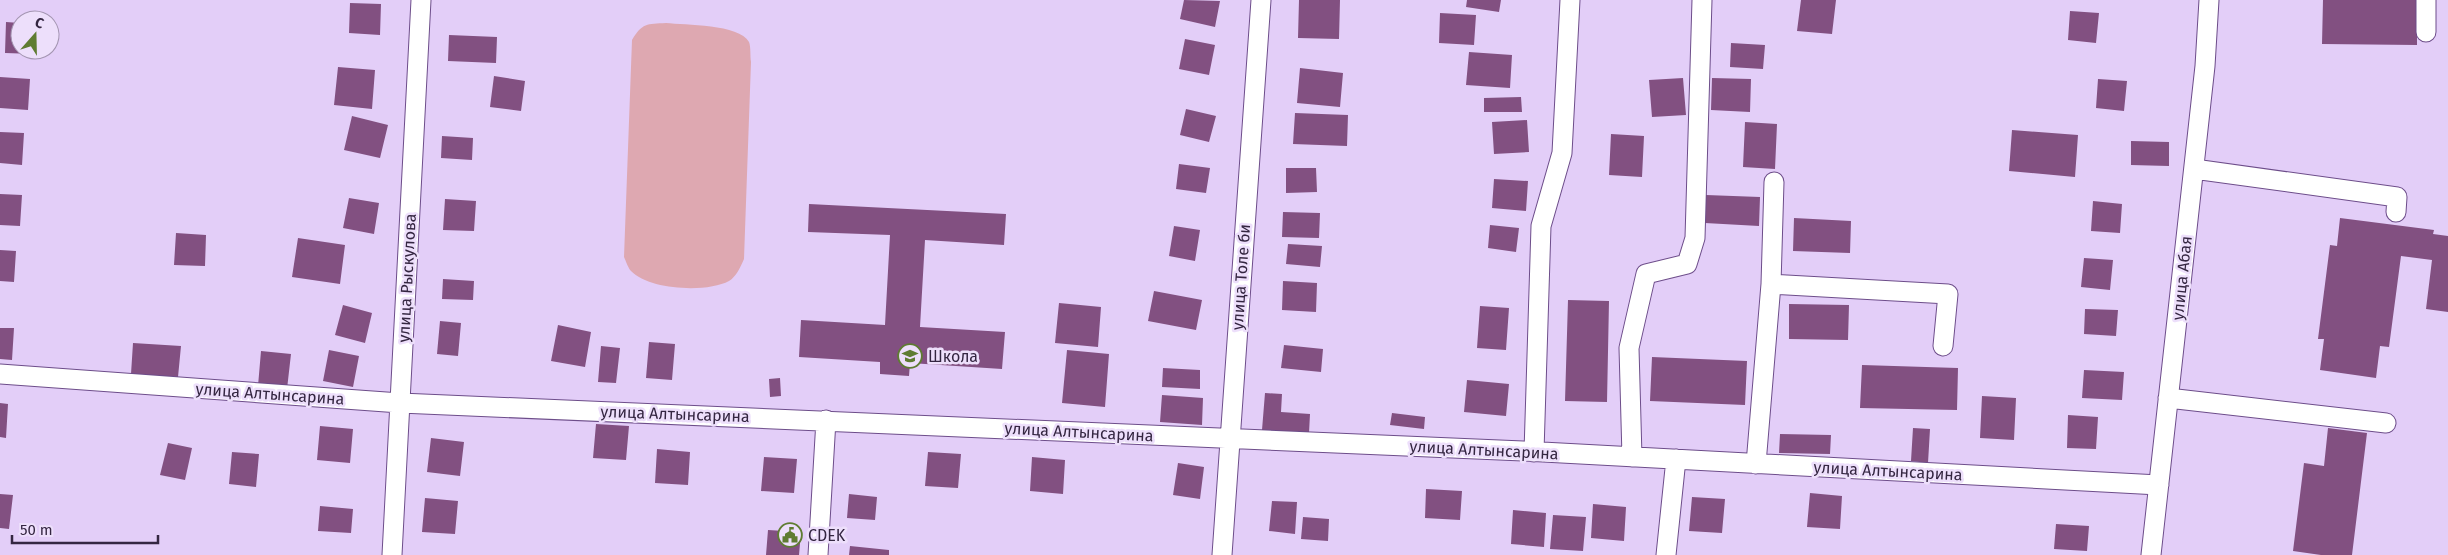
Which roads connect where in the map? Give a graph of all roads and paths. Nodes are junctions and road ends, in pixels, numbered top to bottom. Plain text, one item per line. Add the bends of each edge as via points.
1 (421, 0) edge
2 (1261, 0) edge
3 (1570, 0) edge
4 (1702, 0) edge
5 (2209, 0) edge
6 (2426, 0) edge
7 (2426, 32) dead end
8 (2194, 169) junction
9 (1774, 182) dead end
10 (2396, 212) dead end
11 (1771, 284) junction
12 (1944, 346) dead end
13 (0, 374) edge
14 (2168, 398) junction
15 (400, 404) junction
16 (826, 420) junction
17 (2386, 423) dead end
18 (1229, 438) junction
19 (1534, 452) junction
20 (1632, 457) junction
21 (1676, 459) junction
22 (1756, 464) junction
23 (2159, 485) junction
24 (392, 555) edge
25 (818, 555) edge
26 (1222, 555) edge
27 (1666, 555) edge
28 (2151, 555) edge

1 - 15 street, улица Рыскулова
2 - 18 street, улица Толе би
3 - 19 street via 1562,153 1541,226
4 - 20 street via 1695,238 1687,264 1646,274 1628,348
5 - 8 street, улица Абая
6 - 7 street
8 - 10 street via 2398,197
8 - 14 street, улица Абая
9 - 11 street
11 - 12 street via 1948,294
11 - 22 street
13 - 15 street, улица Алтынсарина
14 - 17 street
14 - 23 street, улица Абая
15 - 16 street, улица Алтынсарина
15 - 24 street, улица Рыскулова
16 - 18 street, улица Алтынсарина
16 - 25 street
18 - 19 street, улица Алтынсарина
18 - 26 street, улица Толе би
19 - 20 street, улица Алтынсарина
20 - 21 street, улица Алтынсарина
21 - 22 street, улица Алтынсарина
21 - 27 street
22 - 23 street, улица Алтынсарина
23 - 28 street, улица Абая

